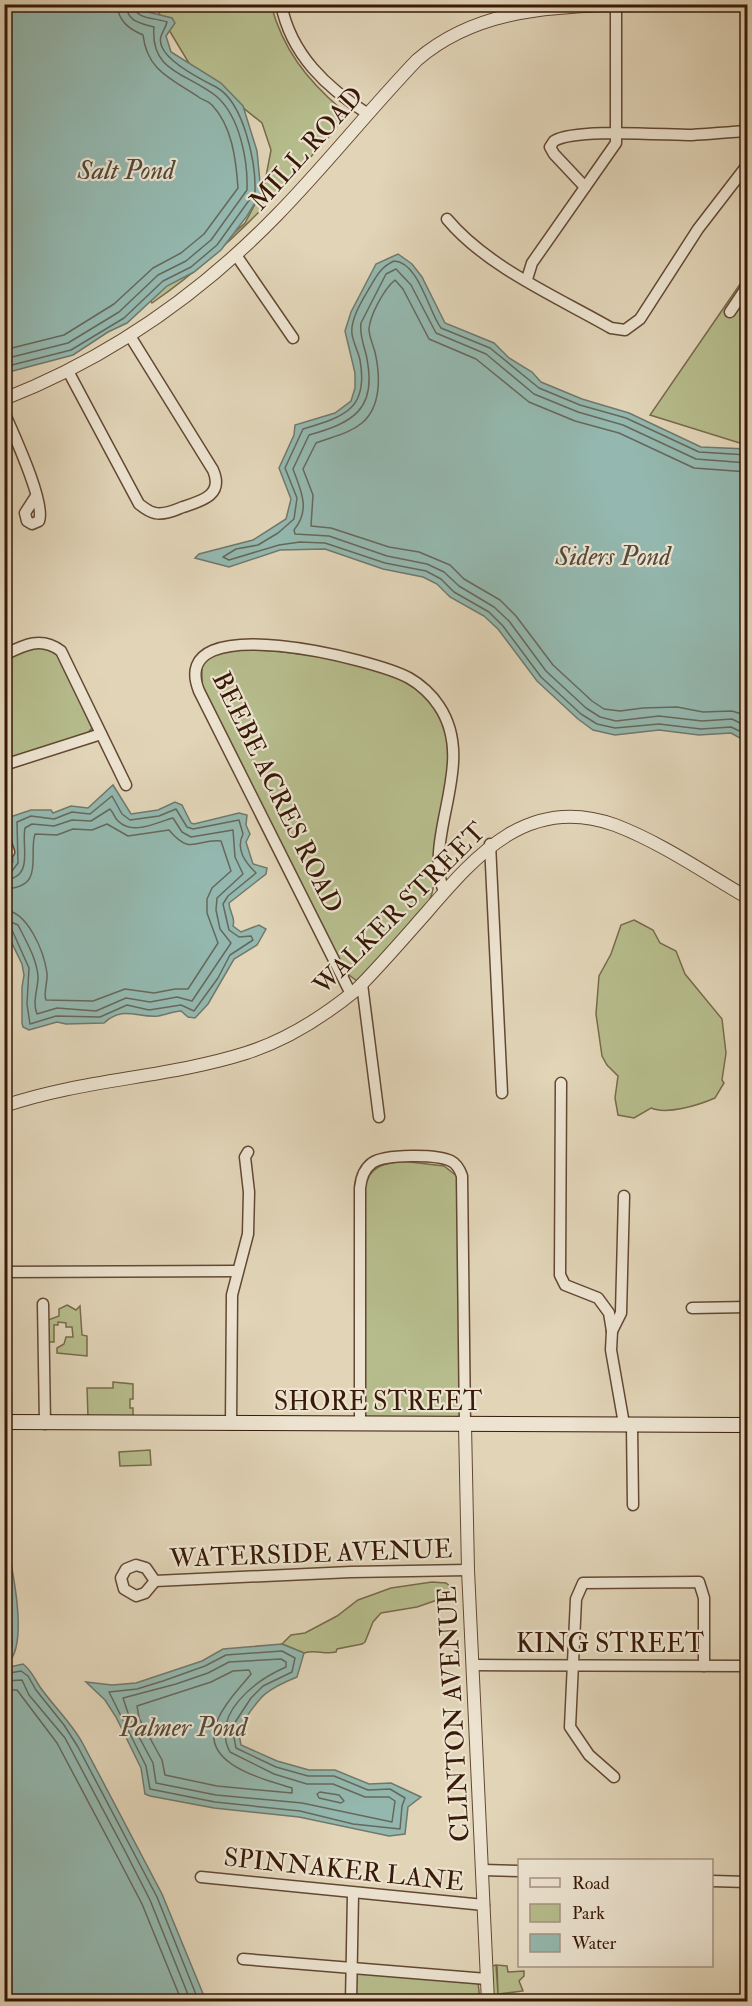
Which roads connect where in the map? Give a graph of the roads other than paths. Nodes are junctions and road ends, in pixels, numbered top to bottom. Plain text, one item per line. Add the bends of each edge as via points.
1 (280, 4) edge
2 (665, 4) edge
3 (616, 6) junction
4 (368, 114) junction
5 (747, 131) edge
6 (618, 133) junction
7 (747, 164) edge
8 (585, 187) junction
9 (447, 219) dead end
10 (236, 255) junction
11 (527, 279) junction
12 (747, 285) edge
13 (730, 312) dead end
14 (130, 336) junction
15 (293, 338) dead end
16 (68, 371) junction
17 (4, 399) edge
18 (4, 412) edge
19 (36, 496) dead end
20 (4, 655) edge
21 (100, 734) junction
22 (4, 765) edge
23 (126, 785) dead end
24 (4, 838) edge
25 (490, 844) junction
26 (9, 852) dead end
27 (444, 892) junction
28 (747, 898) edge
29 (362, 984) junction
30 (351, 993) junction
31 (561, 1083) dead end
32 (501, 1093) dead end
33 (4, 1106) edge
34 (379, 1117) dead end
35 (249, 1152) dead end
36 (624, 1196) dead end
37 (238, 1271) junction
38 (4, 1272) edge
39 (44, 1304) dead end
40 (747, 1307) edge
41 (692, 1308) dead end
42 (612, 1331) junction
43 (6, 1423) edge
44 (45, 1424) junction
45 (231, 1424) junction
46 (360, 1424) junction
47 (628, 1424) junction
48 (465, 1425) junction
49 (747, 1425) edge
50 (633, 1505) dead end
51 (468, 1570) junction
52 (155, 1581) dead end
53 (473, 1665) junction
54 (704, 1666) junction
55 (747, 1666) edge
56 (575, 1668) junction
57 (615, 1777) dead end
58 (483, 1870) junction
59 (518, 1871) edge
60 (201, 1877) dead end
61 (713, 1881) edge
62 (747, 1882) edge
63 (353, 1894) junction
64 (484, 1905) junction
65 (243, 1959) dead end
66 (351, 1967) junction
67 (487, 1979) junction
68 (351, 2001) edge
69 (488, 2001) edge

1 - 4 street via 292,39 312,69
2 - 3 street, MILL ROAD
3 - 4 street, MILL ROAD via 543,9 475,25 425,53
3 - 6 street
4 - 10 street, MILL ROAD
5 - 6 street via 693,135
6 - 8 street via 612,149
6 - 8 street via 567,136 551,143 554,154
7 - 11 street via 632,328 611,328
8 - 11 street via 532,263
9 - 11 street via 464,239
10 - 14 street, MILL ROAD via 183,300
10 - 15 street
12 - 13 street
14 - 16 street, MILL ROAD
14 - 16 street via 213,470 215,490 205,500 162,514 139,504
16 - 17 street, MILL ROAD
18 - 19 street
20 - 21 street via 35,642 61,651
21 - 22 street
21 - 23 street
24 - 26 street
25 - 27 street, WALKER STREET
25 - 28 street, WALKER STREET via 541,821 595,820 638,836
25 - 32 street
27 - 29 street, WALKER STREET
27 - 30 street, BEEBE ACRES ROAD via 438,869 453,741 444,714 430,694 409,678 374,664 298,649 234,645 214,649 201,657 195,670 199,691
29 - 30 street, WALKER STREET
29 - 34 street
30 - 33 street, WALKER STREET via 297,1031 246,1053 44,1094
31 - 42 street via 560,1275 565,1286 598,1298 609,1313
35 - 37 street via 245,1157 248,1234
36 - 42 street via 621,1312
37 - 38 street
37 - 45 street via 232,1304
39 - 44 street
40 - 41 street
42 - 47 street via 611,1350
43 - 44 main road, SHORE STREET
44 - 45 main road, SHORE STREET
45 - 46 main road, SHORE STREET
46 - 48 main road, SHORE STREET
46 - 48 street via 361,1181 365,1170 377,1161 414,1157 447,1160 457,1166 462,1176
47 - 48 main road, SHORE STREET
47 - 49 main road, SHORE STREET
47 - 50 street
48 - 51 street, CLINTON AVENUE
51 - 52 street, WATERSIDE AVENUE
51 - 53 street, CLINTON AVENUE
53 - 56 street, KING STREET
53 - 58 street, CLINTON AVENUE
54 - 55 street, KING STREET
54 - 56 street, KING STREET
54 - 56 street via 704,1598 699,1582 590,1582 583,1583 576,1599
56 - 57 street via 570,1727 589,1755
58 - 59 street
58 - 64 street, CLINTON AVENUE
60 - 63 street, SPINNAKER LANE
61 - 62 street
63 - 64 street, SPINNAKER LANE
63 - 66 street
64 - 67 street, CLINTON AVENUE
65 - 66 street
66 - 67 street
66 - 68 street
67 - 69 street, CLINTON AVENUE

